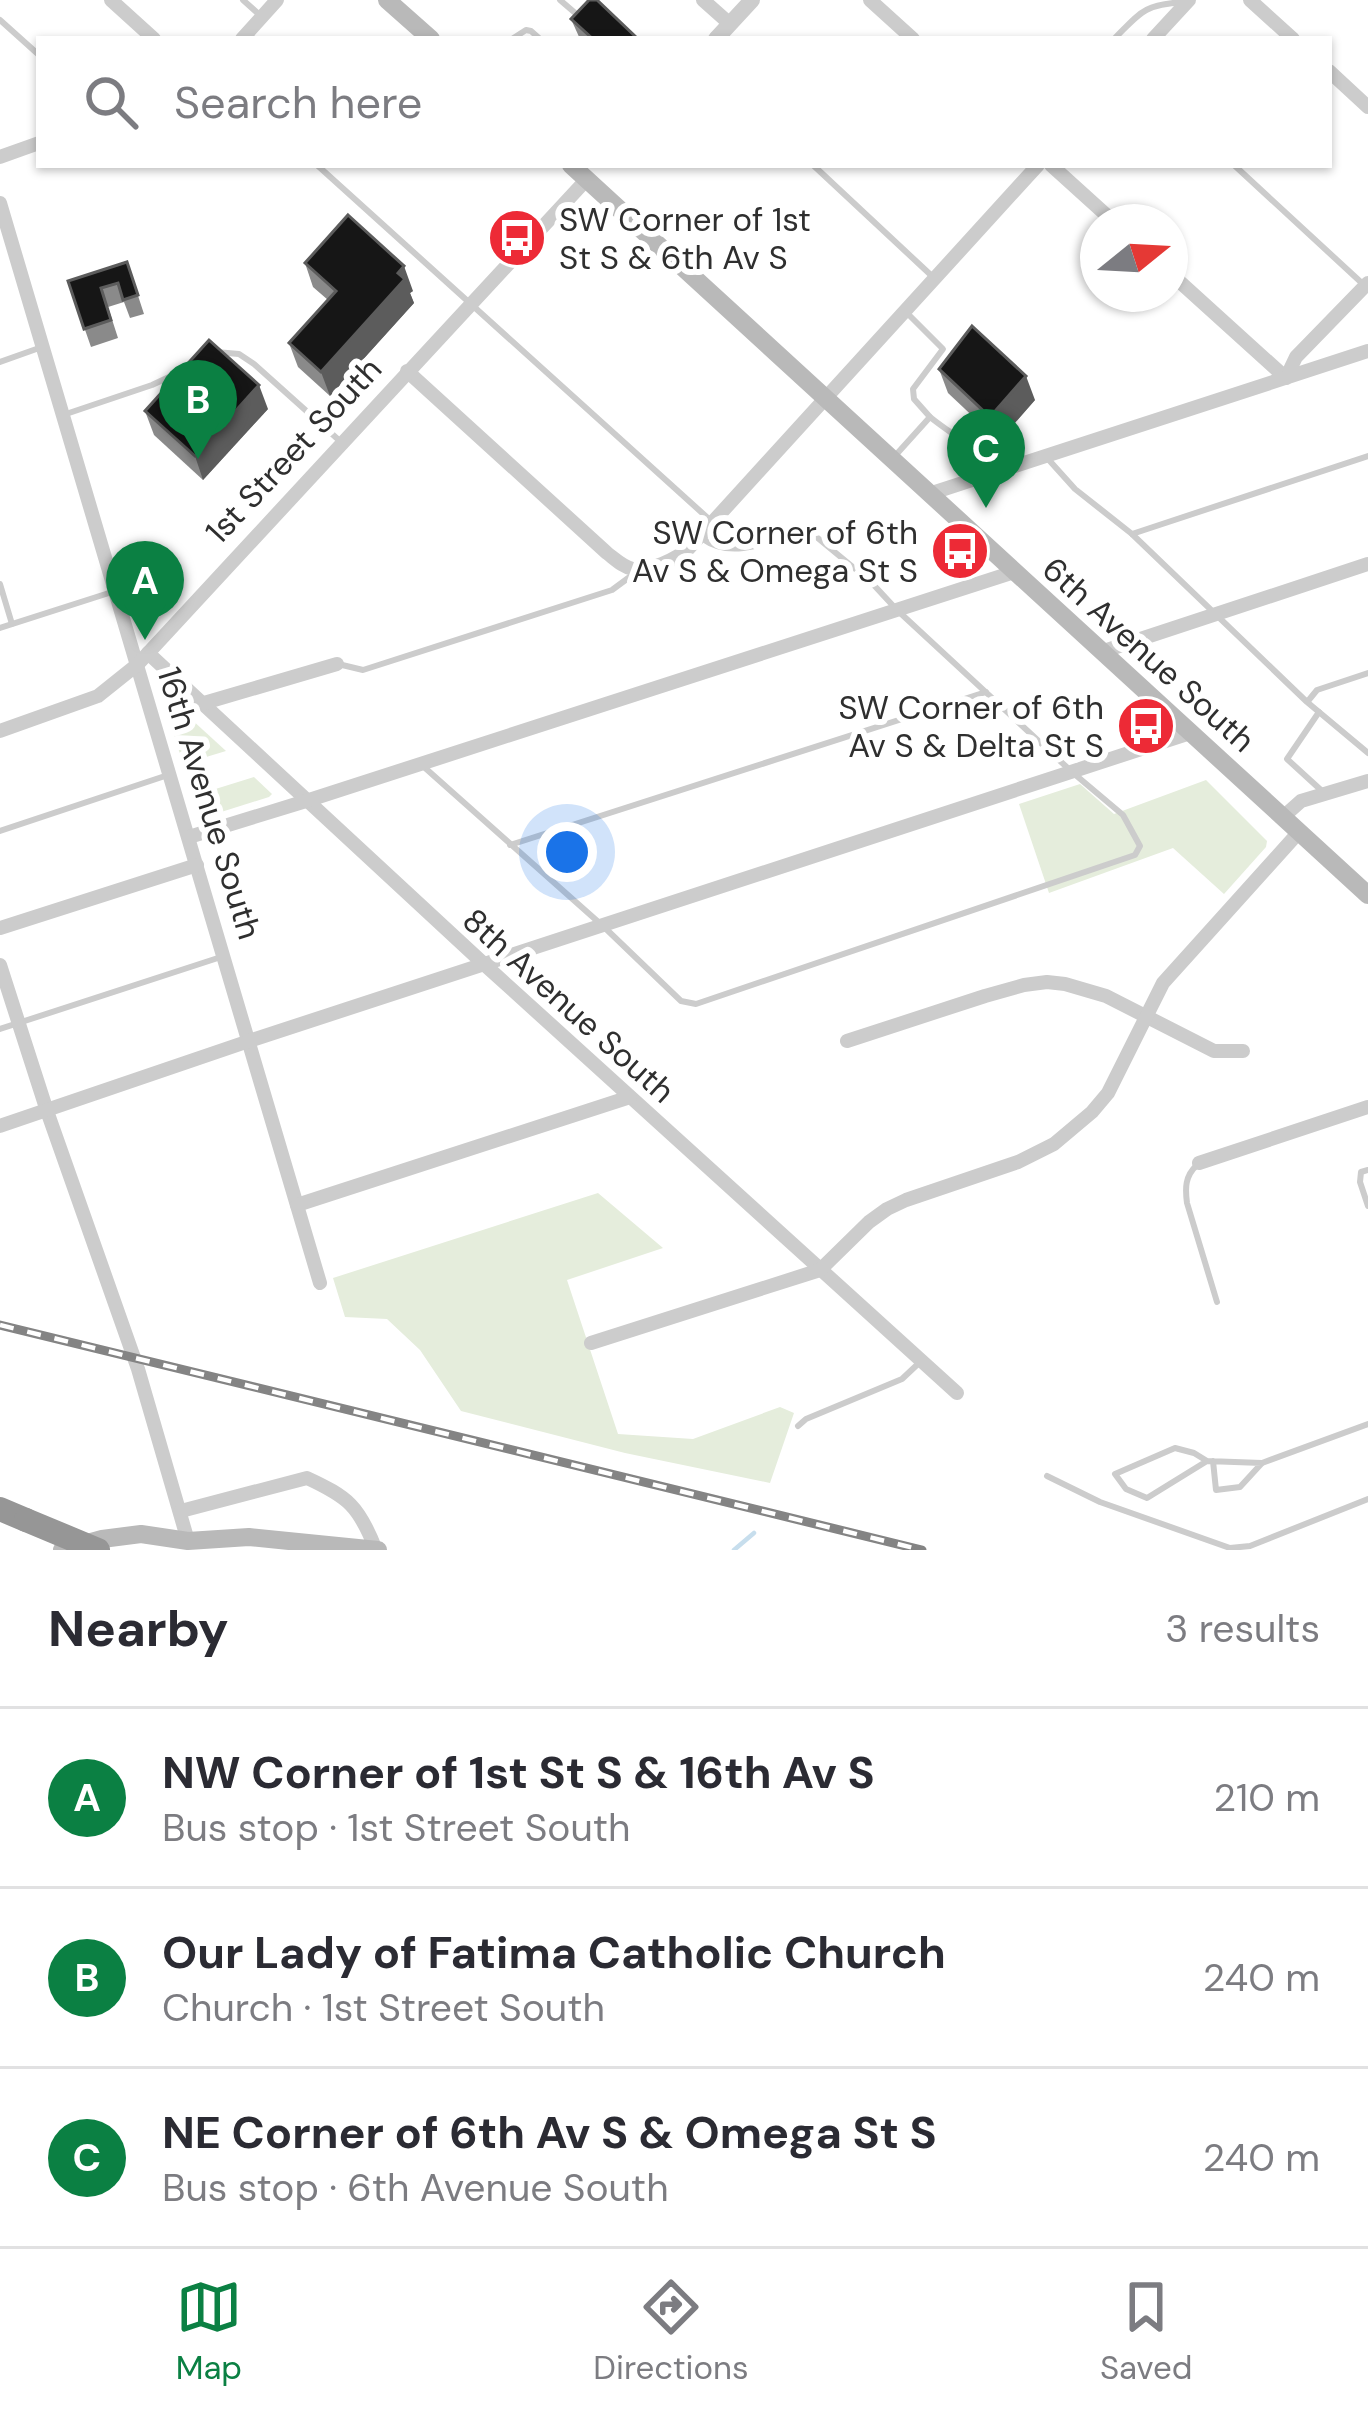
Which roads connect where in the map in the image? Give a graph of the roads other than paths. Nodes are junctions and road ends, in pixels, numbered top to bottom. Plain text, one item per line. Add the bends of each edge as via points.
1 (111, 0) edge
2 (243, 0) edge
3 (277, 0) edge
4 (387, 0) edge
5 (560, 0) edge
6 (703, 0) edge
7 (752, 0) edge
8 (870, 0) edge
9 (1250, 0) edge
10 (1188, 1) edge
11 (591, 10) edge
12 (262, 17) junction
13 (0, 20) edge
14 (730, 24) junction
15 (151, 36) edge
16 (245, 36) edge
17 (427, 36) edge
18 (719, 36) edge
19 (910, 36) edge
20 (1117, 36) edge
21 (1156, 36) edge
22 (1290, 36) edge
23 (36, 52) edge
24 (1332, 74) edge
25 (1368, 107) edge
26 (36, 144) edge
27 (0, 157) edge
28 (319, 168) edge
29 (816, 168) edge
30 (1035, 168) edge
31 (1054, 168) edge
32 (1237, 168) edge
33 (593, 172) edge
34 (0, 203) edge
35 (1094, 204) edge
36 (8, 257) edge
37 (936, 279) junction
38 (1367, 286) edge
39 (1188, 289) edge
40 (469, 304) junction
41 (906, 311) junction
42 (43, 347) junction
43 (1368, 351) edge
44 (208, 353) edge
45 (0, 362) edge
46 (187, 369) edge
47 (406, 371) junction
48 (1286, 378) junction
49 (826, 400) junction
50 (63, 415) junction
51 (930, 418) junction
52 (341, 442) junction
53 (1046, 456) junction
54 (1368, 456) edge
55 (891, 460) junction
56 (995, 472) junction
57 (929, 494) junction
58 (712, 523) junction
59 (1132, 534) junction
60 (700, 536) junction
61 (1368, 564) edge
62 (638, 571) junction
63 (1014, 572) junction
64 (0, 584) edge
65 (116, 591) junction
66 (897, 610) junction
67 (1215, 614) junction
68 (13, 624) junction
69 (0, 628) edge
70 (1101, 652) junction
71 (143, 658) junction
72 (338, 664) joint
73 (1368, 673) edge
74 (986, 692) junction
75 (1307, 702) junction
76 (204, 704) junction
77 (1319, 712) junction
78 (0, 730) edge
79 (1190, 733) junction
80 (1368, 753) edge
81 (422, 764) junction
82 (1072, 772) junction
83 (171, 774) junction
84 (1368, 781) edge
85 (1324, 794) junction
86 (306, 801) junction
87 (1283, 817) junction
88 (0, 831) edge
89 (1299, 832) junction
90 (189, 836) junction
91 (510, 845) junction
92 (197, 865) junction
93 (1368, 895) edge
94 (604, 927) junction
95 (0, 928) edge
96 (224, 956) junction
97 (0, 965) edge
98 (485, 965) junction
99 (1146, 1015) junction
100 (19, 1022) junction
101 (0, 1029) edge
102 (249, 1041) junction
103 (848, 1041) dead end
104 (1243, 1051) dead end
105 (630, 1097) junction
106 (1368, 1108) edge
107 (47, 1111) junction
108 (0, 1126) edge
109 (1199, 1162) joint
110 (1368, 1170) edge
111 (297, 1205) junction
112 (1368, 1206) edge
113 (820, 1270) junction
114 (320, 1283) dead end
115 (1217, 1302) dead end
116 (591, 1343) dead end
117 (922, 1361) junction
118 (957, 1393) dead end
119 (1368, 1424) edge
120 (798, 1426) dead end
121 (1210, 1461) junction
122 (1262, 1463) junction
123 (1047, 1475) dead end
124 (1368, 1499) edge
125 (0, 1509) edge
126 (181, 1511) junction
127 (188, 1541) junction
128 (62, 1550) edge
129 (98, 1550) edge
130 (162, 1550) edge
131 (377, 1550) edge

1 - 15 street
2 - 12 lane
3 - 12 street
4 - 17 main road
5 - 11 lane via 582,19
6 - 14 street
7 - 14 street
8 - 19 street
9 - 22 street
10 - 20 lane via 1144,9
10 - 21 street
12 - 16 street
13 - 23 lane
14 - 18 street
24 - 25 street
26 - 27 street
28 - 40 lane
29 - 37 lane
30 - 37 street
31 - 35 street
32 - 38 lane
33 - 40 street, 1st Street South
33 - 49 main road, 6th Avenue South
34 - 36 street, 16th Avenue South
36 - 42 street, 16th Avenue South
37 - 41 street
38 - 48 street via 1296,356
39 - 48 street
40 - 47 street, 1st Street South
40 - 58 lane
41 - 49 street
41 - 51 lane via 943,349 913,389
42 - 45 lane
42 - 50 street, 16th Avenue South
43 - 48 street
44 - 52 lane via 239,354
46 - 50 lane
47 - 52 street, 1st Street South
47 - 62 street
48 - 53 street
49 - 55 main road, 6th Avenue South
49 - 58 street
50 - 65 street, 16th Avenue South
51 - 55 lane
51 - 56 lane
52 - 71 street, 1st Street South
53 - 56 street
53 - 59 lane
54 - 59 lane
55 - 57 main road, 6th Avenue South
56 - 57 street
57 - 63 main road, 6th Avenue South
58 - 60 street
59 - 67 lane
60 - 62 street via 681,555
60 - 66 lane via 726,550 808,530
61 - 67 street
62 - 72 lane via 612,590 363,670
63 - 66 street
63 - 70 main road, 6th Avenue South
64 - 68 lane
65 - 68 lane
65 - 71 street, 16th Avenue South
66 - 74 lane
66 - 81 street
67 - 70 street
67 - 75 lane
68 - 69 lane
70 - 79 main road, 6th Avenue South
71 - 76 street, 8th Avenue South
71 - 78 street, 1st Street South via 98,696
71 - 83 street, 16th Avenue South
72 - 76 street
73 - 75 lane via 1317,690
74 - 82 lane
74 - 91 lane
75 - 77 lane
76 - 86 street, 8th Avenue South
77 - 80 lane
77 - 85 lane via 1287,759
79 - 82 street
79 - 87 main road, 6th Avenue South
81 - 86 street
81 - 91 lane
82 - 94 street
82 - 94 lane via 1123,814 1140,846 1135,855 696,1004 680,1001
83 - 88 lane
83 - 90 street, 16th Avenue South
84 - 85 street
85 - 87 street via 1300,800
86 - 90 street
86 - 98 street, 8th Avenue South
87 - 89 main road, 6th Avenue South
89 - 93 main road, 6th Avenue South
89 - 99 street via 1177,966
90 - 92 street, 16th Avenue South
91 - 94 lane
92 - 95 street
92 - 96 street, 16th Avenue South
94 - 98 street
96 - 100 lane
96 - 102 street, 16th Avenue South
97 - 100 street
98 - 102 street
98 - 105 street, 8th Avenue South
99 - 103 street via 1047,982
99 - 104 street via 1214,1051
99 - 113 street via 1108,1093 1074,1129 1018,1162 887,1209
100 - 101 lane
100 - 107 street
102 - 107 street
102 - 111 street, 16th Avenue South
105 - 111 street
105 - 113 street, 8th Avenue South
106 - 109 street
107 - 108 street
107 - 126 street
109 - 115 lane via 1185,1188
110 - 112 lane via 1360,1182
111 - 114 street, 16th Avenue South
113 - 116 street
113 - 117 street, 8th Avenue South
117 - 118 street, 8th Avenue South
117 - 120 lane via 902,1379
119 - 122 lane
121 - 121 lane via 1175,1448 1115,1474 1147,1498
121 - 122 lane
121 - 122 lane via 1216,1490 1240,1487
123 - 124 lane via 1230,1548
125 - 129 highway, bridge
126 - 127 street
126 - 131 street via 307,1478 342,1494
127 - 128 main road via 141,1534
127 - 130 main road
127 - 131 main road via 248,1537

